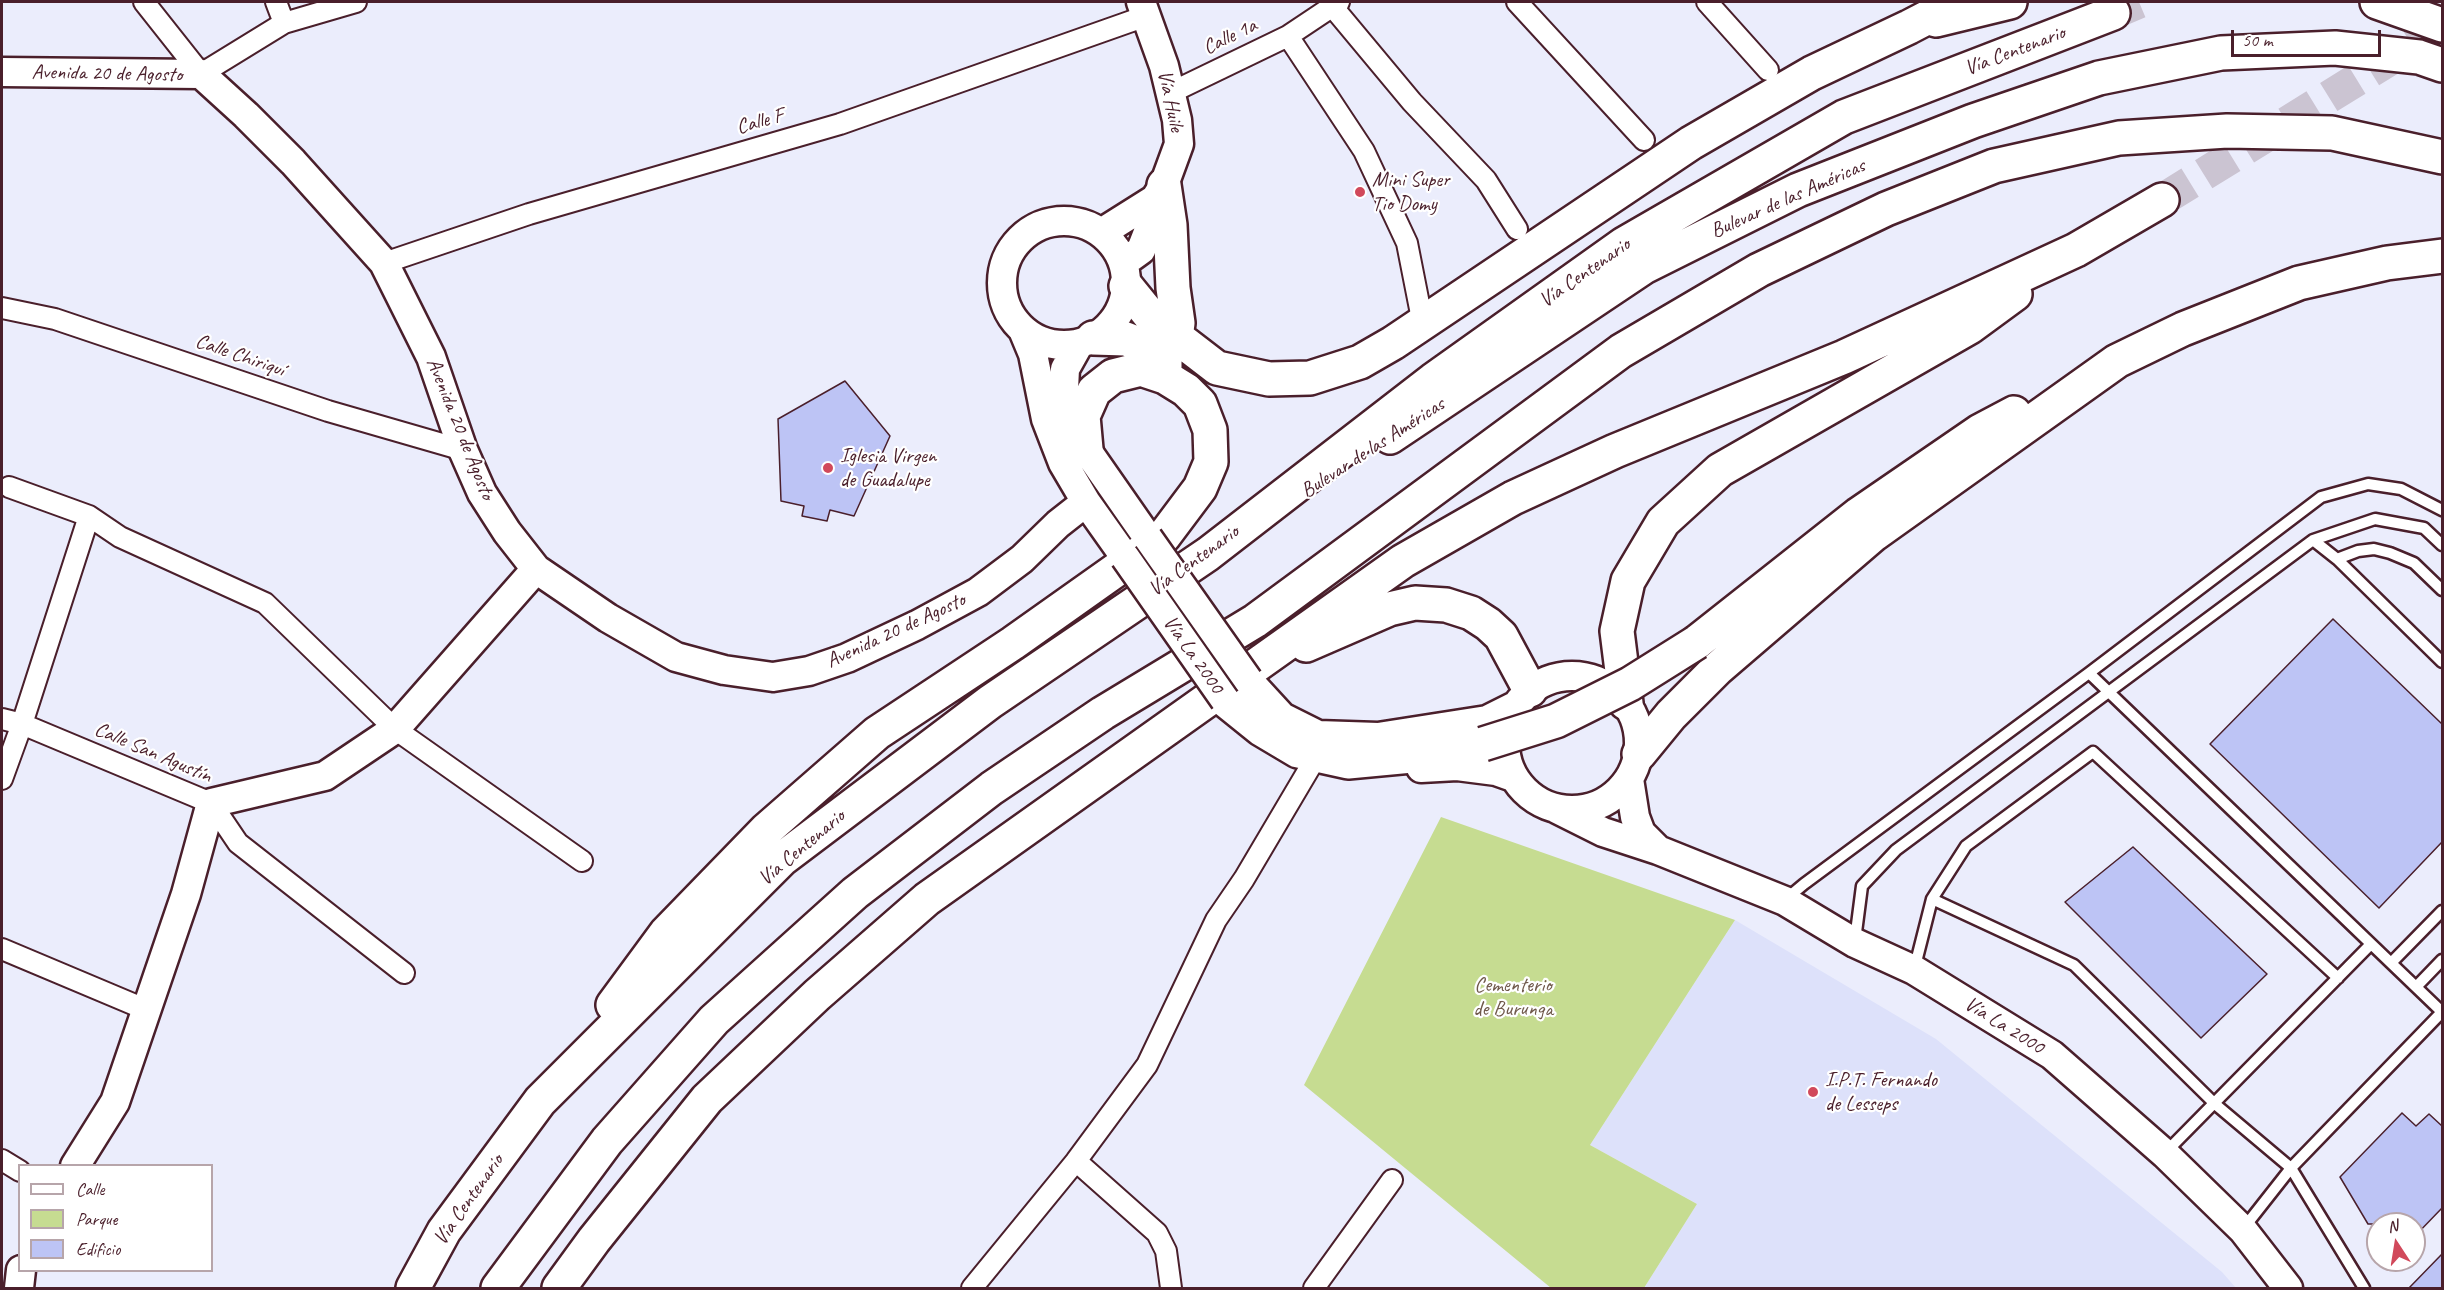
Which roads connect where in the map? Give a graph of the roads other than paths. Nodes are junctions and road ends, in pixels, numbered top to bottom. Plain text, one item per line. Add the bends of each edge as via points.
1 (144, 2) edge
2 (276, 2) edge
3 (356, 2) edge
4 (1517, 2) edge
5 (1707, 2) edge
6 (1957, 2) edge
7 (2010, 2) edge
8 (2376, 2) edge
9 (1335, 4) edge
10 (1144, 9) edge
11 (2114, 13) tunnel mouth
12 (284, 23) junction
13 (2442, 25) edge
14 (1909, 27) junction
15 (1288, 36) junction
16 (2442, 65) edge
17 (1768, 70) dead end
18 (2, 72) edge
19 (201, 74) junction
20 (1170, 93) junction
21 (1644, 140) dead end
22 (2442, 157) edge
23 (1160, 192) junction
24 (2162, 200) tunnel mouth
25 (1517, 229) dead end
26 (1101, 233) junction
27 (2076, 250) junction
28 (2442, 256) edge
29 (384, 263) junction
30 (1125, 274) junction
31 (2, 308) edge
32 (1420, 314) dead end
33 (1023, 330) junction
34 (1176, 338) junction
35 (1086, 341) junction
36 (2117, 361) junction
37 (1165, 377) junction
38 (1086, 449) junction
39 (464, 450) junction
40 (9, 487) dead end
41 (1086, 502) junction
42 (2442, 510) edge
43 (89, 516) junction
44 (2313, 540) junction
45 (2442, 545) edge
46 (1208, 554) junction
47 (2337, 559) junction
48 (536, 569) junction
49 (2442, 590) edge
50 (2442, 662) edge
51 (2089, 673) junction
52 (1243, 681) junction
53 (2109, 692) junction
54 (1523, 698) junction
55 (1626, 703) junction
56 (2, 719) edge
57 (22, 724) junction
58 (395, 729) junction
59 (1312, 764) junction
60 (1634, 766) junction
61 (1513, 777) junction
62 (2, 779) edge
63 (211, 803) junction
64 (1557, 809) junction
65 (1658, 850) junction
66 (582, 861) dead end
67 (1932, 899) junction
68 (1785, 901) junction
69 (2442, 911) edge
70 (1855, 943) junction
71 (2371, 944) junction
72 (2, 949) edge
73 (2442, 960) edge
74 (2391, 963) junction
75 (1914, 970) junction
76 (404, 973) dead end
77 (2338, 978) junction
78 (2416, 987) junction
79 (147, 1010) junction
80 (2442, 1012) edge
81 (540, 1101) junction
82 (2215, 1104) junction
83 (2165, 1154) junction
84 (2, 1160) edge
85 (1076, 1161) junction
86 (76, 1164) edge
87 (2291, 1168) junction
88 (18, 1170) edge
89 (1392, 1180) dead end
90 (2243, 1230) junction
91 (21, 1272) edge
92 (2280, 1285) edge
93 (18, 1288) edge
94 (412, 1288) edge
95 (498, 1288) edge
96 (559, 1288) edge
97 (972, 1288) edge
98 (1171, 1288) edge
99 (1314, 1288) edge
100 (2364, 1288) edge

1 - 19 street
2 - 12 street
3 - 12 street
4 - 21 street
5 - 17 street
6 - 14 highway
7 - 14 highway
8 - 13 highway
9 - 15 street, Calle 1a
9 - 25 street via 1412,102 1486,180
10 - 20 street, Vía Huile
10 - 29 street, Calle F via 840,123 529,214
11 - 46 highway, Vía Centenario via 1844,117 1624,244 1433,380
12 - 19 street
14 - 34 highway via 1812,73 1691,143 1360,362 1310,378 1269,379 1217,368
15 - 20 street, Calle 1a
15 - 32 street via 1364,151 1407,243
16 - 46 highway, Bulevar de las Américas via 2419,57 2335,48 2221,53 2099,78 1798,190 1644,267 1444,403
18 - 19 street, Avenida 20 de Agosto
19 - 29 street, Avenida 20 de Agosto via 293,162
20 - 23 street, Vía Huile via 1179,144
22 - 95 highway via 2332,134 2227,131 2119,138 1994,166 1886,210 1759,270 1621,351 1255,621 1038,756 855,893 714,1020 607,1141
23 - 26 street
23 - 30 street, Vía Huile via 1141,249
23 - 34 highway via 1170,225
24 - 27 highway
26 - 30 street
26 - 33 street via 1082,224 1061,221 1040,226 1022,237 1009,253 1002,273 1002,294 1009,314
27 - 52 highway via 1845,357 1615,451 1513,498 1402,561
27 - 55 highway via 1970,327 1720,470 1663,522 1628,581 1617,631
28 - 36 highway via 2387,263 2299,283 2183,329
29 - 39 street, Avenida 20 de Agosto via 431,357
30 - 34 highway via 1152,318
30 - 35 street via 1122,307 1110,325
31 - 39 street, Calle Chiriquí via 55,319 328,411
33 - 35 street via 1039,341 1059,345
33 - 41 street, Vía La 2000 via 1063,463
35 - 37 highway via 1126,339 1153,350 1165,361
35 - 38 street, Vía La 2000 via 1065,369 1064,389
36 - 52 highway, bridge via 1980,431 1859,514 1697,642 1630,684 1556,721 1483,744 1433,754 1348,762 1298,751 1262,729
36 - 60 highway via 1873,535 1717,669 1671,715
37 - 38 highway via 1141,369 1113,376 1094,392 1083,416
37 - 81 highway via 1200,404 1210,430 1211,462 1200,488 1164,536 1013,643 877,732 766,830 666,933
38 - 52 street, Vía La 2000, bridge
39 - 48 street, Avenida 20 de Agosto via 482,493
40 - 43 street
41 - 48 street, Avenida 20 de Agosto via 978,592 847,658 773,677 724,670 676,657 608,618
41 - 52 street, Vía La 2000, bridge via 1125,557
42 - 51 lane via 2401,489 2368,484 2321,497
43 - 57 street
43 - 58 street via 120,537 265,603
44 - 45 lane via 2374,519 2424,528
44 - 47 lane
44 - 53 lane
46 - 81 highway, Vía Centenario via 990,702 783,859
47 - 49 lane via 2374,549 2390,553 2414,563
47 - 50 lane
48 - 58 street
51 - 53 lane
51 - 68 lane
52 - 54 street, Vía La 2000 via 1282,717 1318,735 1378,737 1487,720
52 - 54 highway via 1389,609 1415,603 1446,605 1471,613 1488,624 1500,636
52 - 59 street, Vía La 2000 via 1251,734 1287,758
52 - 96 highway via 927,899 817,995 707,1100
53 - 70 lane via 1896,850 1862,886
53 - 71 lane
54 - 55 street via 1549,680 1570,676 1592,678 1611,688
54 - 61 street via 1505,729 1505,754
55 - 60 street via 1638,727
56 - 57 street, Calle San Agustín
57 - 62 street
57 - 63 street, Calle San Agustín
58 - 63 street via 325,776
58 - 66 street
59 - 61 street, Vía La 2000 via 1366,771 1457,766
59 - 85 street via 1216,920 1147,1065
60 - 64 street via 1610,799 1584,809
60 - 65 street, Vía La 2000 via 1635,817 1641,833
61 - 64 street via 1532,798
63 - 76 street, Calle San Agustín via 238,843
63 - 79 street
64 - 65 street, Vía La 2000 via 1603,832
65 - 68 street, Vía La 2000
67 - 75 lane
67 - 77 lane via 1966,846 2093,752
67 - 82 lane via 2074,965
68 - 70 street, Vía La 2000
69 - 74 lane
70 - 75 street, Vía La 2000
71 - 74 lane
71 - 77 lane
72 - 79 street
73 - 78 lane
74 - 78 lane
75 - 83 street, Vía La 2000 via 2052,1055
77 - 82 lane
78 - 80 lane
79 - 86 street via 115,1102
80 - 87 lane
81 - 94 highway, Vía Centenario via 444,1230
82 - 83 lane
82 - 87 lane
83 - 90 street, Vía La 2000
84 - 88 street
85 - 97 street
85 - 98 street via 1157,1233 1166,1251
87 - 90 lane
87 - 100 lane
89 - 99 street
90 - 92 street, Vía La 2000
91 - 93 street

